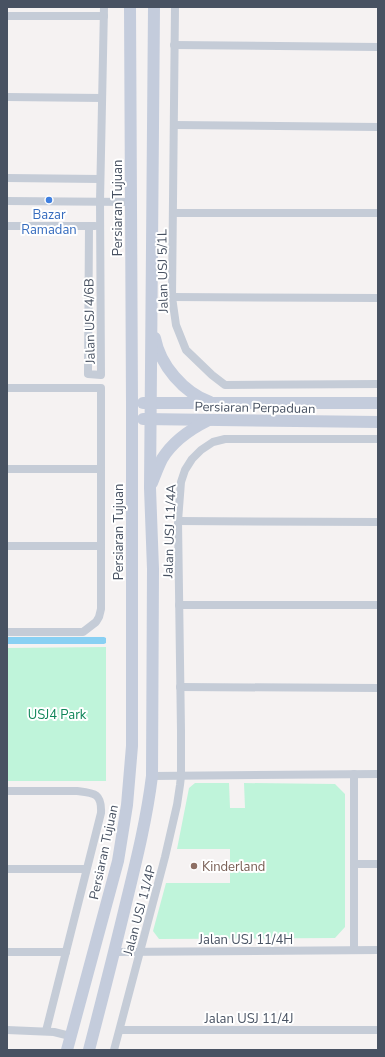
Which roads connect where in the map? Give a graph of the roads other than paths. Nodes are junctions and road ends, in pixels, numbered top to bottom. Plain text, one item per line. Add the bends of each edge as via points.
1 (104, 7) edge
2 (130, 7) edge
3 (154, 7) edge
4 (175, 7) edge
5 (7, 16) edge
6 (104, 16) junction
7 (174, 45) junction
8 (378, 47) edge
9 (7, 97) edge
10 (102, 98) junction
11 (174, 125) junction
12 (378, 127) edge
13 (7, 178) edge
14 (100, 179) junction
15 (7, 201) edge
16 (100, 201) junction
17 (131, 202) junction
18 (173, 213) junction
19 (378, 213) edge
20 (7, 226) edge
21 (89, 226) junction
22 (100, 226) junction
23 (172, 296) junction
24 (378, 298) edge
25 (151, 315) junction
26 (378, 384) edge
27 (7, 388) edge
28 (132, 403) junction
29 (150, 403) junction
30 (215, 403) junction
31 (378, 403) edge
32 (132, 419) junction
33 (150, 419) junction
34 (208, 420) junction
35 (378, 422) edge
36 (378, 439) edge
37 (7, 469) edge
38 (101, 469) junction
39 (150, 488) junction
40 (178, 521) junction
41 (378, 522) edge
42 (7, 546) edge
43 (101, 546) junction
44 (179, 605) junction
45 (378, 605) edge
46 (7, 632) edge
47 (180, 687) junction
48 (378, 688) edge
49 (354, 774) junction
50 (378, 774) edge
51 (152, 776) junction
52 (181, 776) junction
53 (7, 791) edge
54 (354, 864) junction
55 (378, 864) edge
56 (7, 869) edge
57 (86, 869) junction
58 (354, 950) junction
59 (378, 950) edge
60 (140, 951) junction
61 (7, 952) edge
62 (66, 952) junction
63 (114, 952) junction
64 (7, 1030) edge
65 (120, 1030) junction
66 (378, 1030) edge
67 (46, 1031) junction
68 (70, 1036) junction
69 (67, 1050) edge
70 (89, 1050) edge
71 (114, 1050) edge

1 - 6 street, Jalan USJ 4/6B
2 - 17 main road, Persiaran Tujuan
3 - 25 main road
4 - 7 street, Jalan USJ 5/1L
5 - 6 street
6 - 10 street, Jalan USJ 4/6B
7 - 8 street
7 - 11 street, Jalan USJ 5/1L
9 - 10 street
10 - 14 street, Jalan USJ 4/6B
11 - 12 street
11 - 18 street, Jalan USJ 5/1L
13 - 14 street
14 - 16 street, Jalan USJ 4/6B
15 - 16 street
16 - 17 street
16 - 22 street, Jalan USJ 4/6B
17 - 28 main road, Persiaran Tujuan
18 - 19 street
18 - 23 street, Jalan USJ 5/1L
20 - 21 street
21 - 22 street
21 - 22 street, Jalan USJ 4/6B via 88,374 101,375
23 - 24 street
23 - 26 street, Jalan USJ 5/1L via 176,325 186,350 225,385
25 - 29 main road
25 - 30 main road via 156,345 169,370 192,392 204,400
27 - 38 street via 101,388
28 - 29 main road, Persiaran Perpaduan
28 - 32 main road, Persiaran Tujuan
29 - 30 main road, Persiaran Perpaduan
29 - 33 main road
30 - 31 main road, Persiaran Perpaduan
32 - 33 main road, Persiaran Perpaduan
32 - 68 main road, Persiaran Tujuan via 132,746 127,805 118,861
33 - 34 main road, Persiaran Perpaduan
33 - 39 main road
34 - 35 main road, Persiaran Perpaduan
34 - 39 main road via 184,434 169,449 161,460
36 - 40 street, Jalan USJ 11/4A via 225,439 214,442 201,450 185,470 181,482
37 - 38 street
38 - 43 street
39 - 51 main road via 153,569
40 - 41 street
40 - 44 street, Jalan USJ 11/4A
42 - 43 street
43 - 46 street via 101,609 96,622 83,632
44 - 45 street
44 - 47 street, Jalan USJ 11/4A
47 - 48 street
47 - 52 street, Jalan USJ 11/4A
49 - 50 street
49 - 52 street
49 - 54 street
51 - 52 street
51 - 63 main road via 142,837
52 - 60 street, Jalan USJ 11/4P via 172,828
53 - 57 street via 77,791 93,793 100,799 101,813
54 - 55 street
54 - 58 street
56 - 57 street
57 - 62 street
58 - 59 street, Jalan USJ 11/4H
58 - 60 street, Jalan USJ 11/4H
60 - 63 street, Jalan USJ 11/4H
60 - 65 street, Jalan USJ 11/4P
61 - 62 street
62 - 67 street
63 - 70 main road
64 - 67 street
65 - 66 street, Jalan USJ 11/4J
65 - 71 street, Jalan USJ 11/4P
67 - 68 street
68 - 69 main road, Persiaran Tujuan

